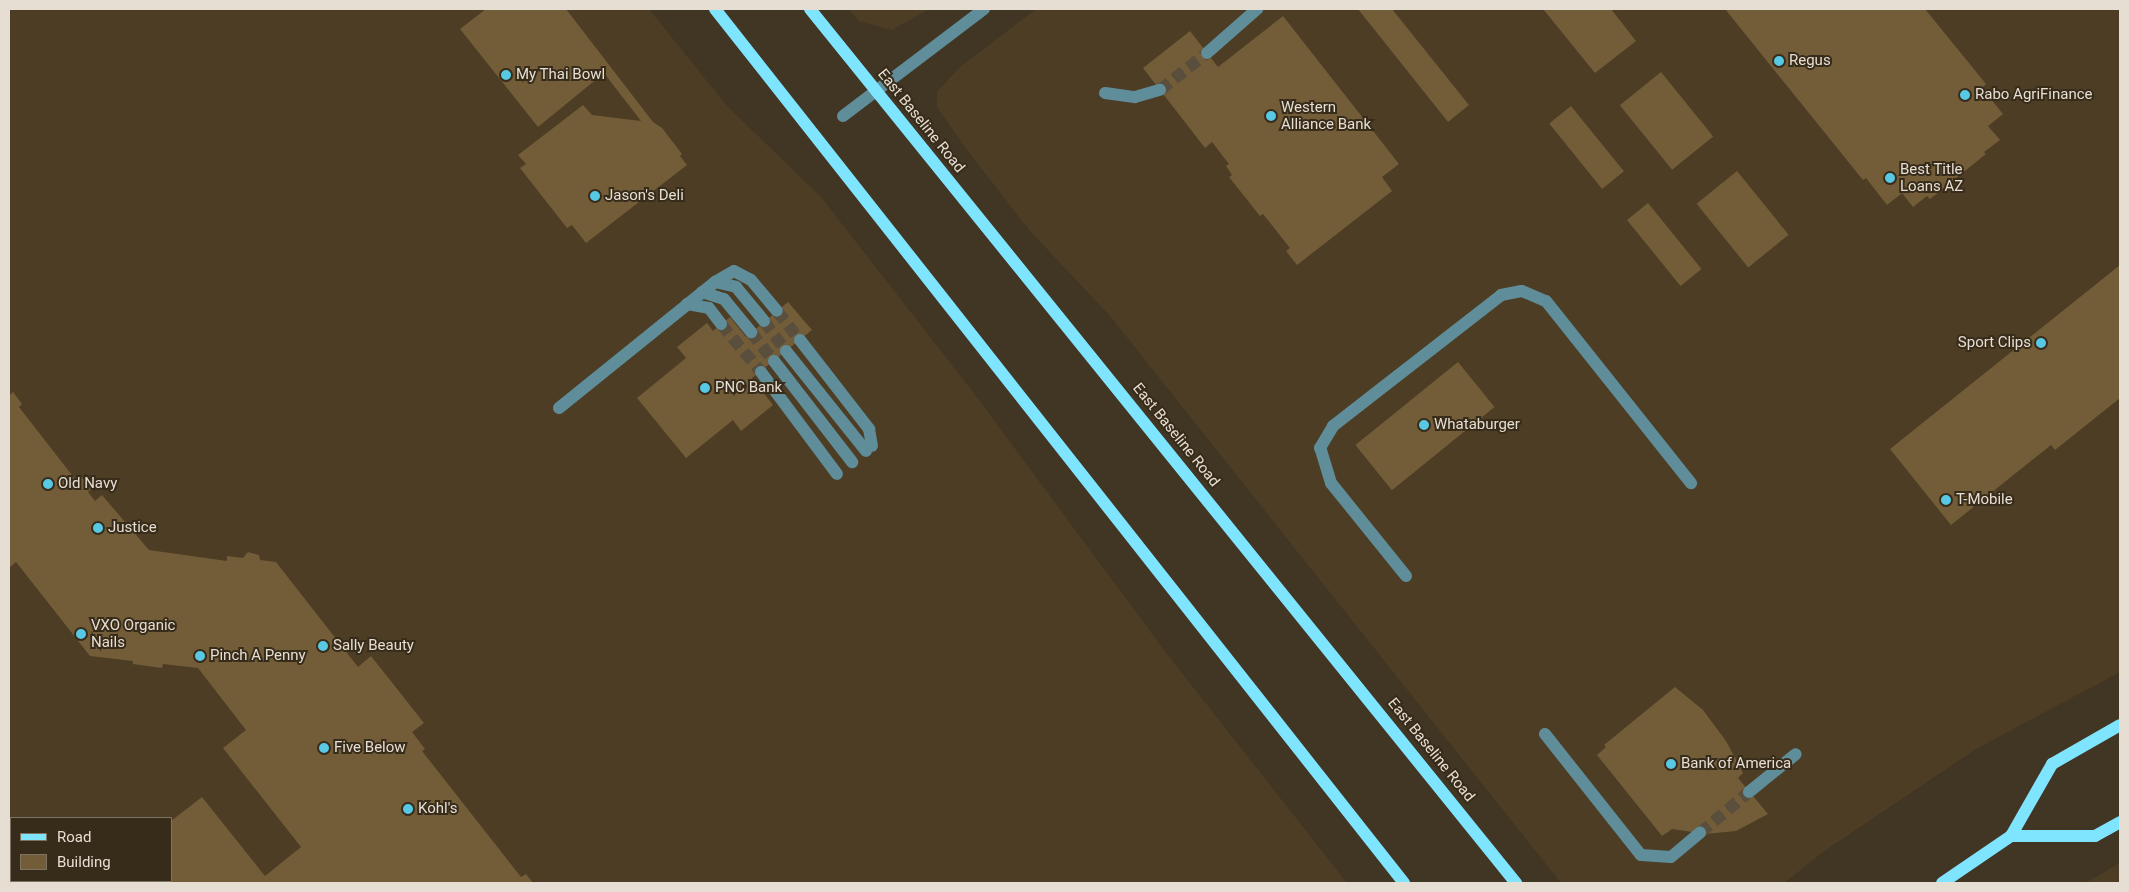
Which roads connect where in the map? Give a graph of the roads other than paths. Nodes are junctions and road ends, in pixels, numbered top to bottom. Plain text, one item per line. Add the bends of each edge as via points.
1 (715, 9) edge
2 (810, 9) edge
3 (984, 9) edge
4 (1257, 9) edge
5 (1207, 53) tunnel mouth
6 (1160, 90) tunnel mouth
7 (877, 93) junction
8 (1105, 93) dead end
9 (843, 116) dead end
10 (715, 282) junction
11 (702, 292) junction
12 (687, 304) junction
13 (777, 311) tunnel mouth
14 (764, 321) tunnel mouth
15 (721, 324) tunnel mouth
16 (751, 332) tunnel mouth
17 (800, 340) tunnel mouth
18 (786, 351) tunnel mouth
19 (774, 361) tunnel mouth
20 (761, 372) tunnel mouth
21 (559, 408) dead end
22 (852, 462) dead end
23 (837, 474) dead end
24 (1691, 483) dead end
25 (1406, 576) dead end
26 (2120, 725) edge
27 (1545, 734) dead end
28 (1796, 754) dead end
29 (1749, 792) tunnel mouth
30 (2120, 822) edge
31 (1700, 833) tunnel mouth
32 (2011, 836) junction
33 (1404, 883) edge
34 (1516, 883) edge
35 (1942, 883) edge

1 - 33 main road
2 - 7 main road, East Baseline Road
3 - 7 street
4 - 5 street
6 - 8 street via 1136,97
7 - 9 street
7 - 34 main road, East Baseline Road
10 - 11 street
10 - 13 street via 734,271 751,280
10 - 14 street via 736,287
11 - 12 street
11 - 16 street via 724,299
12 - 15 street via 709,308
12 - 21 street
17 - 18 street via 870,429 869,449
19 - 22 street
20 - 23 street
24 - 25 street via 1546,301 1522,290 1501,295 1333,426 1320,448 1331,483
26 - 32 main road via 2052,764
27 - 31 street via 1641,854 1671,857
28 - 29 street
30 - 32 main road via 2095,836
32 - 35 main road

